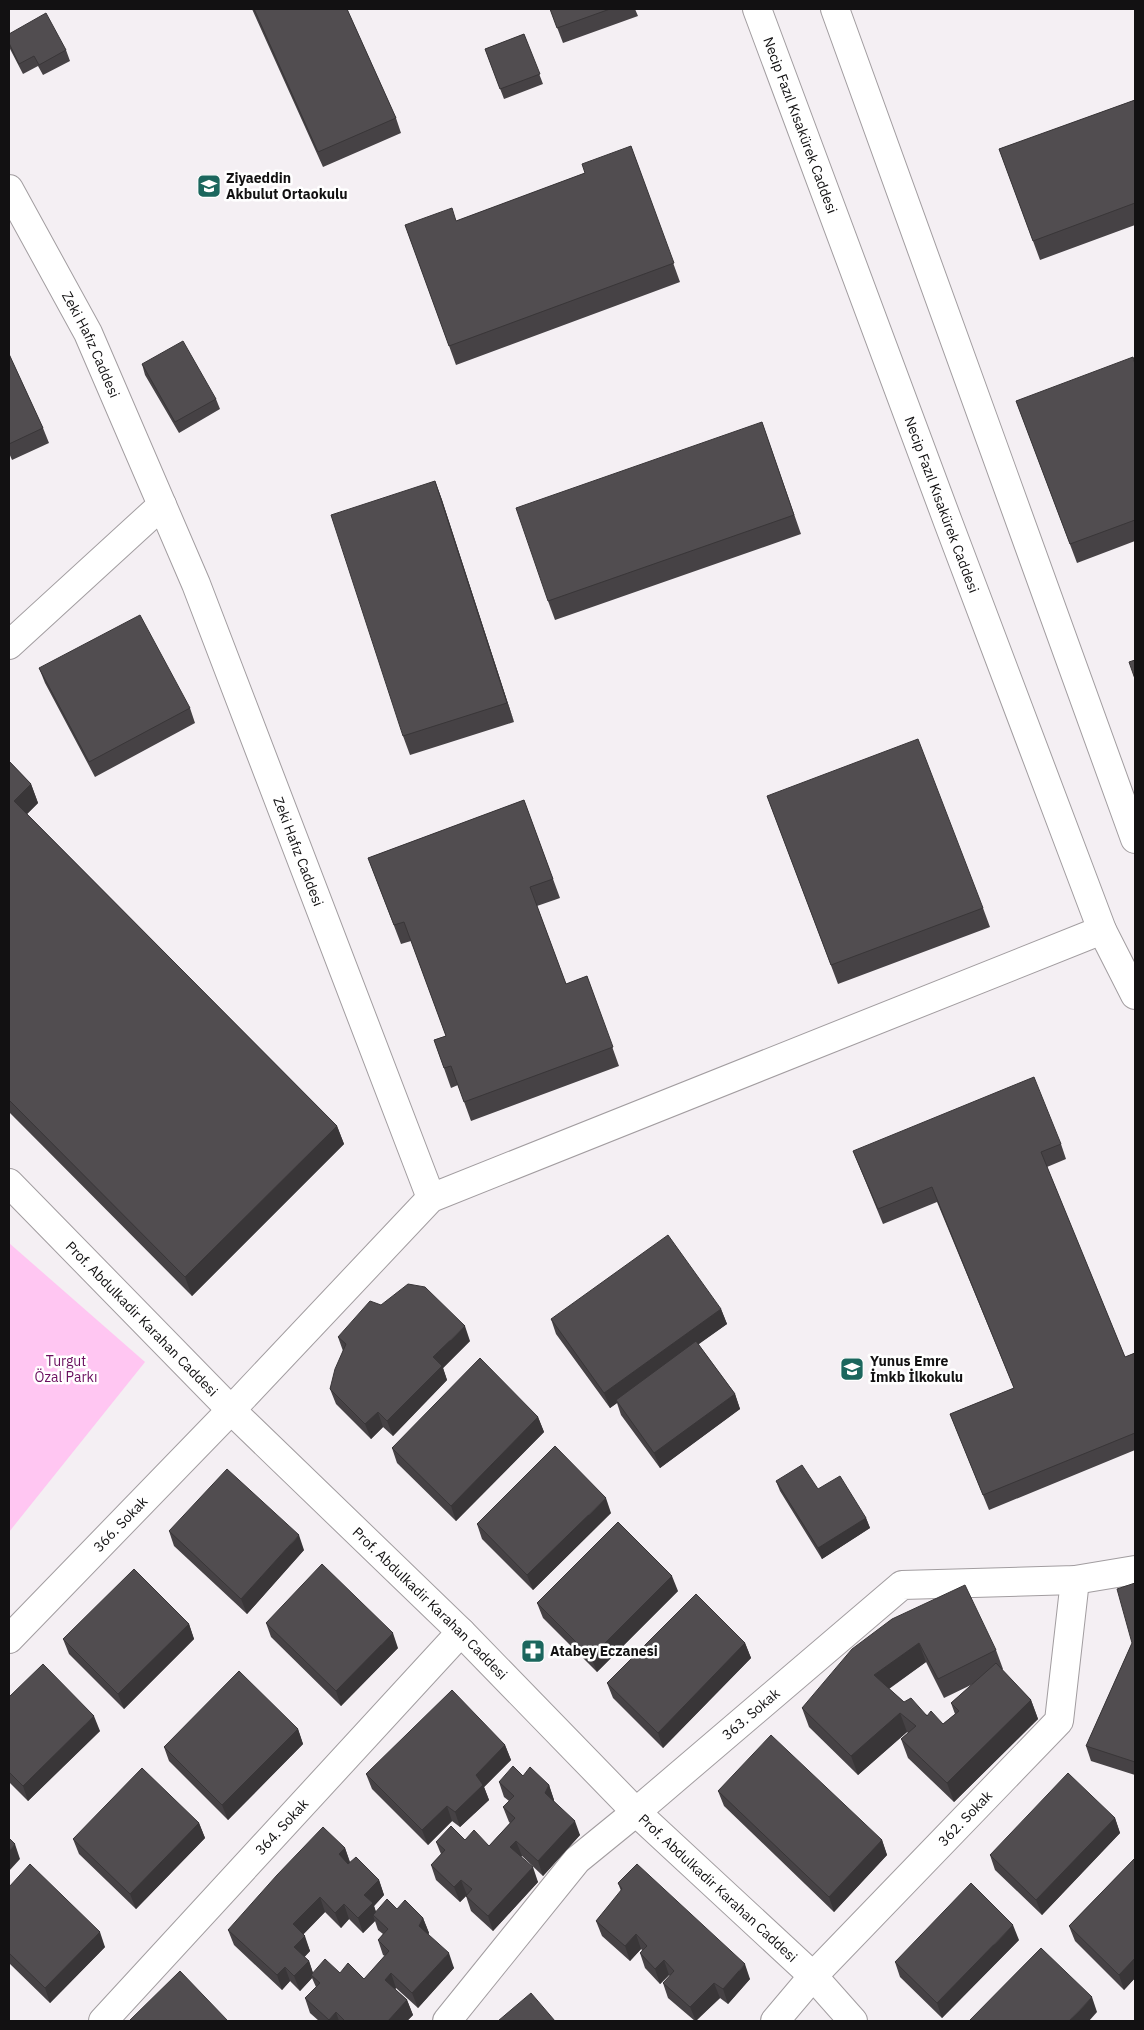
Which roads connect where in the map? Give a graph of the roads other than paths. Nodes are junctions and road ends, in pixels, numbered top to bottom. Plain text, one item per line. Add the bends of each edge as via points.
1 (757, 9) edge
2 (835, 9) edge
3 (9, 189) edge
4 (162, 505) junction
5 (9, 645) edge
6 (1135, 839) edge
7 (1102, 930) junction
8 (1135, 995) edge
9 (9, 1183) edge
10 (431, 1198) junction
11 (231, 1410) junction
12 (1135, 1570) edge
13 (1075, 1580) junction
14 (462, 1632) junction
15 (9, 1639) edge
16 (636, 1812) junction
17 (813, 1976) junction
18 (103, 2021) edge
19 (448, 2021) edge
20 (775, 2021) edge
21 (853, 2021) edge

1 - 7 street, Necip Fazıl Kısakürek Caddesi
2 - 6 street
3 - 4 street, Zeki Hafız Caddesi via 88,333
4 - 5 street
4 - 10 street, Zeki Hafız Caddesi via 196,584
7 - 8 street, Necip Fazıl Kısakürek Caddesi
7 - 10 street
9 - 11 street, Prof. Abdulkadir Karahan Caddesi
10 - 11 street, 366. Sokak
11 - 14 street, Prof. Abdulkadir Karahan Caddesi
11 - 15 street, 366. Sokak
12 - 13 street, 363. Sokak
13 - 16 street, 363. Sokak via 902,1585
13 - 17 street, 362. Sokak via 1059,1721
14 - 16 street, Prof. Abdulkadir Karahan Caddesi
14 - 18 street, 364. Sokak
16 - 17 street, Prof. Abdulkadir Karahan Caddesi
16 - 19 street, 363. Sokak via 577,1860
17 - 20 street, 362. Sokak
17 - 21 street, Prof. Abdulkadir Karahan Caddesi

